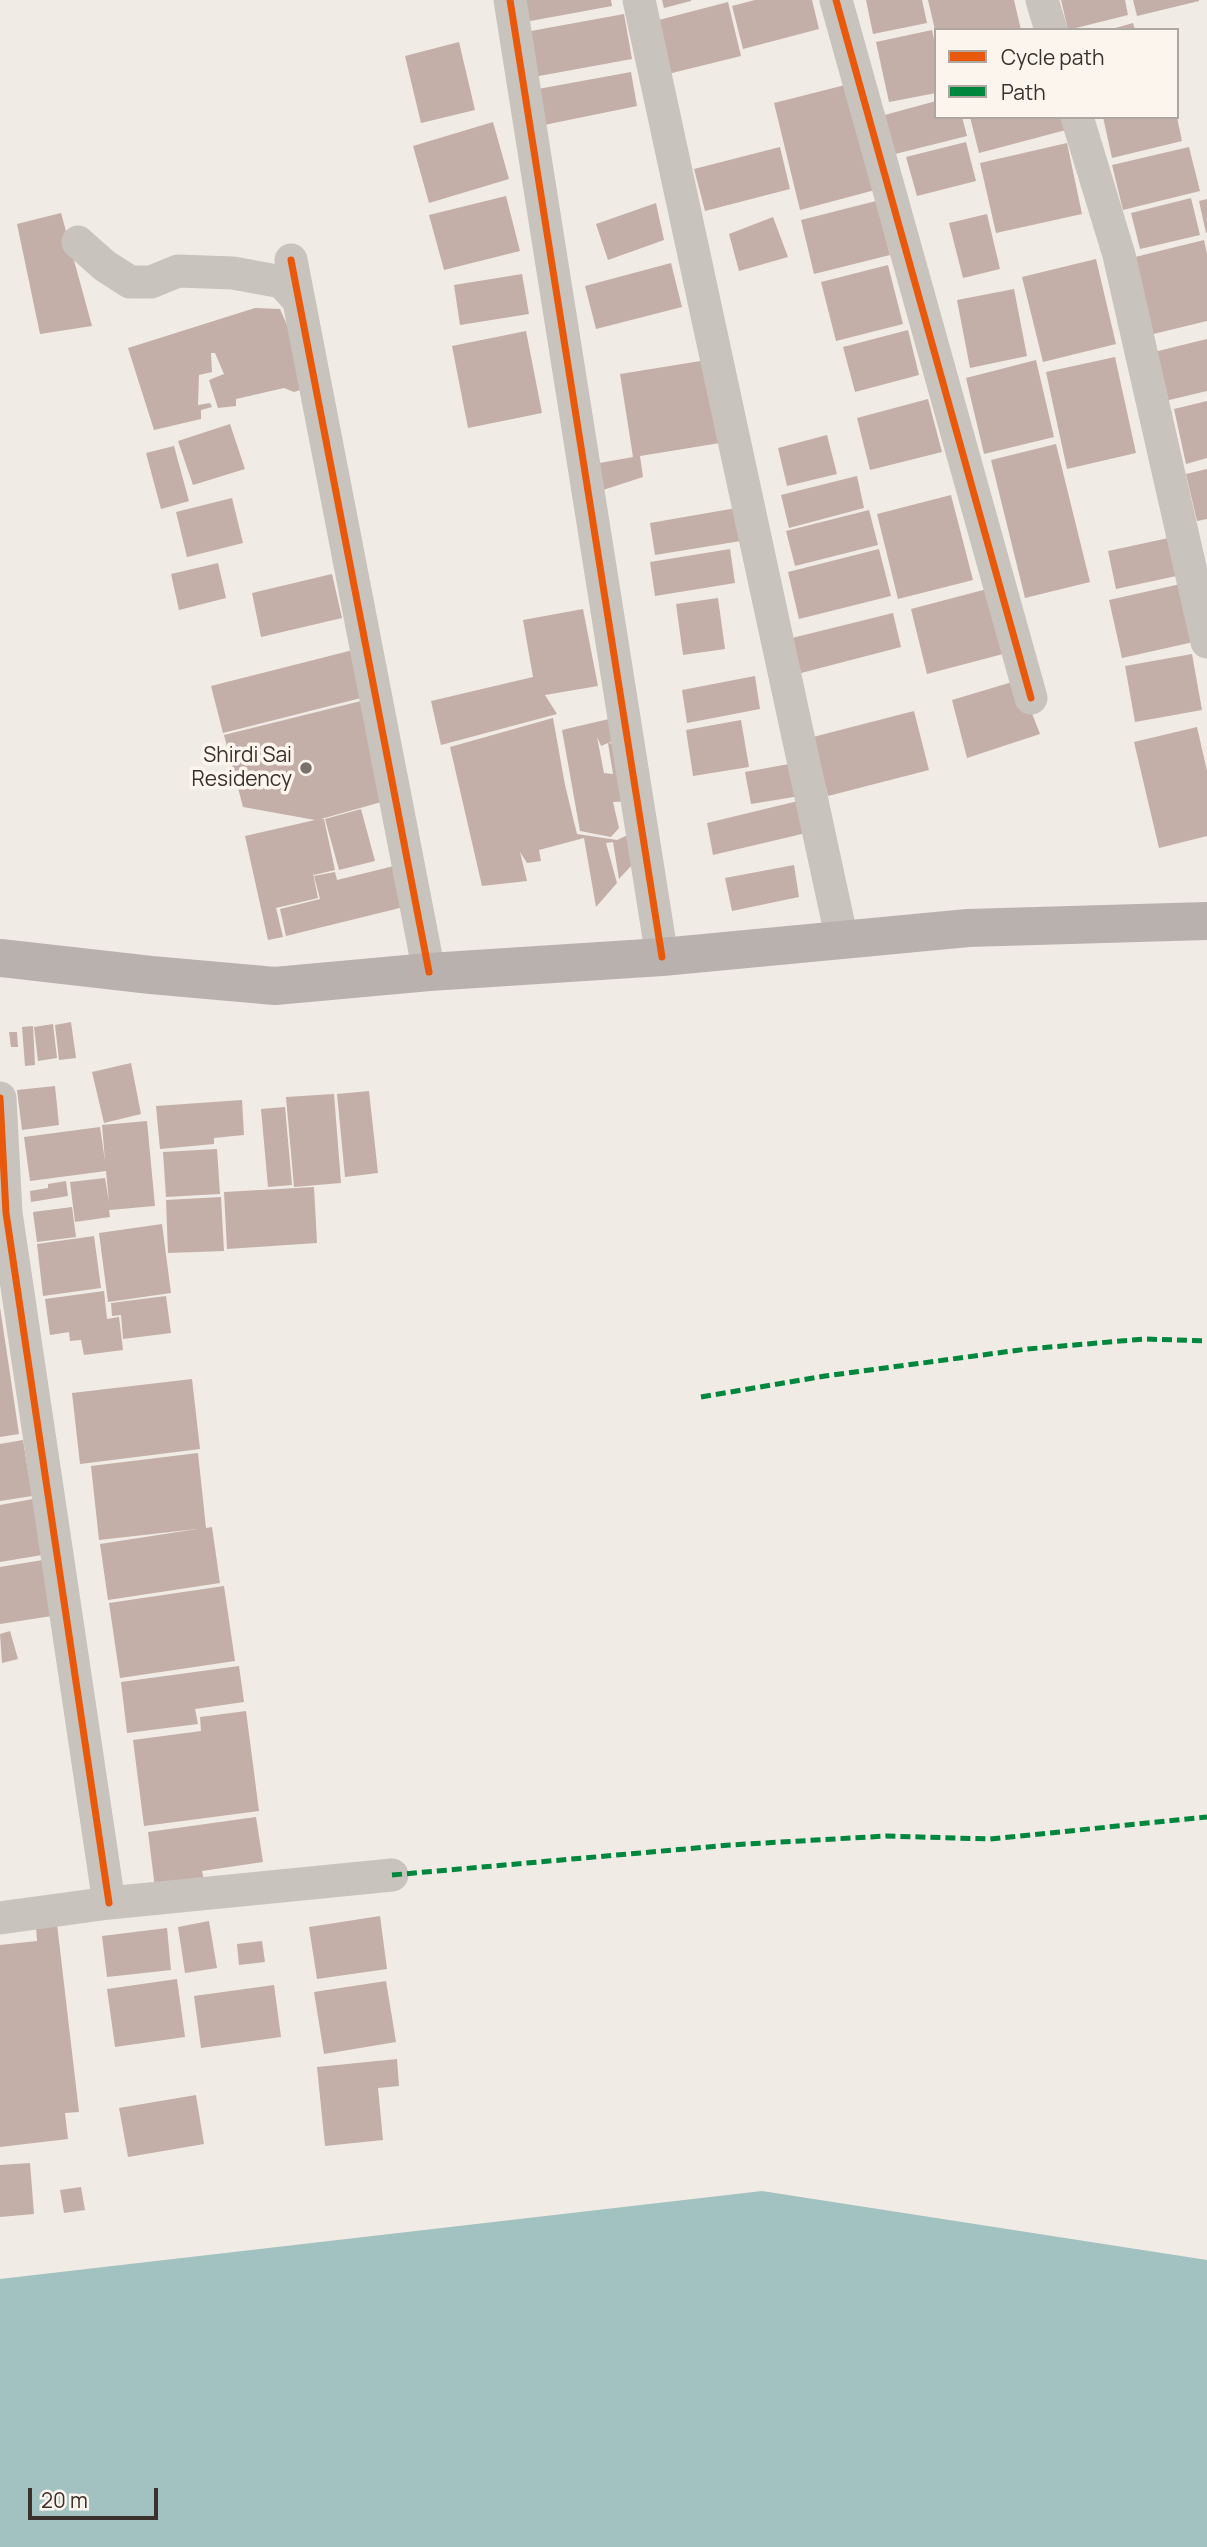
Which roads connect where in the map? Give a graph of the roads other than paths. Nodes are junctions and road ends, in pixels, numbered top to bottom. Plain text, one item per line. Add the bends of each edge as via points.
1 (510, 0) edge
2 (639, 0) edge
3 (836, 0) edge
4 (1042, 0) edge
5 (1050, 28) edge
6 (1078, 119) edge
7 (78, 242) dead end
8 (290, 260) dead end
9 (299, 301) junction
10 (1207, 642) edge
11 (1031, 698) dead end
12 (1207, 921) edge
13 (842, 940) junction
14 (662, 957) junction
15 (0, 958) edge
16 (429, 972) junction
17 (0, 1098) edge
18 (392, 1875) dead end
19 (109, 1903) junction
20 (0, 1918) edge

1 - 14 street
2 - 13 street
3 - 11 street
4 - 5 street
6 - 10 street via 1119,255
7 - 9 street via 130,282 151,282 178,271 233,273 282,282
8 - 9 street
9 - 16 street
12 - 13 main road via 968,928
13 - 14 main road
14 - 16 main road
15 - 16 main road via 275,986
17 - 19 street via 6,1213
18 - 19 street
19 - 20 street

